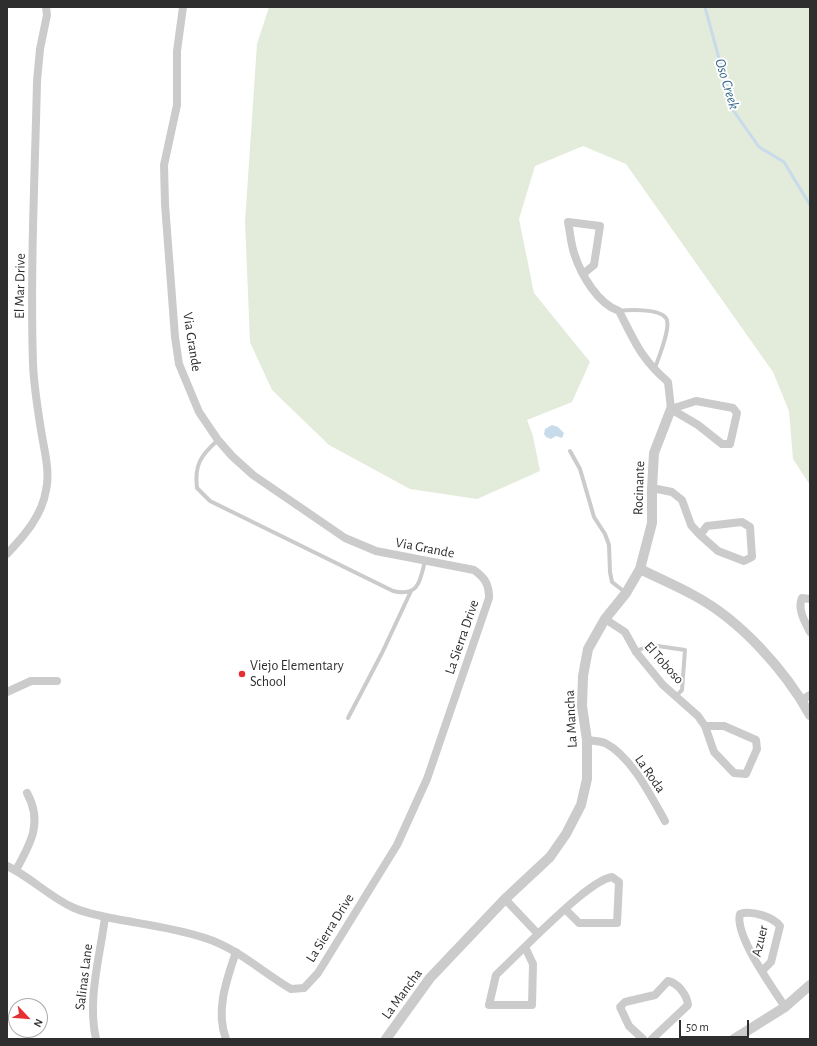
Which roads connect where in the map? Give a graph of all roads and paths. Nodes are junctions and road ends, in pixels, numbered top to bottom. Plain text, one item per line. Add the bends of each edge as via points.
1 (46, 7) edge
2 (183, 7) edge
3 (583, 274) junction
4 (617, 311) junction
5 (654, 370) junction
6 (671, 409) junction
7 (218, 440) junction
8 (570, 450) dead end
9 (652, 488) junction
10 (700, 534) junction
11 (7, 554) edge
12 (425, 560) junction
13 (640, 569) junction
14 (484, 577) joint
15 (411, 591) junction
16 (626, 593) junction
17 (810, 599) edge
18 (605, 619) junction
19 (810, 632) edge
20 (636, 652) junction
21 (56, 681) dead end
22 (7, 692) edge
23 (676, 696) junction
24 (806, 698) edge
25 (810, 715) edge
26 (348, 718) dead end
27 (705, 726) junction
28 (587, 740) junction
29 (27, 793) dead end
30 (665, 821) dead end
31 (7, 866) edge
32 (16, 870) junction
33 (505, 899) junction
34 (565, 909) junction
35 (105, 917) junction
36 (538, 934) junction
37 (525, 947) junction
38 (236, 952) junction
39 (762, 971) junction
40 (808, 990) edge
41 (785, 1007) junction
42 (96, 1039) edge
43 (226, 1039) edge
44 (386, 1039) edge
45 (643, 1039) edge
46 (652, 1039) edge
47 (734, 1039) edge

1 - 11 street, El Mar Drive via 37,81 32,293 33,364 47,462 46,490 38,514 24,536
2 - 7 street, Via Grande via 177,51 176,105 164,164 175,337 179,364 188,390
3 - 3 street via 574,253 568,222 600,226 594,265
3 - 4 street via 597,295 609,308
4 - 5 street via 639,351
4 - 5 lane via 638,310 661,314 666,318 668,324 664,343
5 - 6 street via 668,382
6 - 6 street via 696,401 733,408 737,414 730,444 722,444 698,425
6 - 9 street, Rocinante via 654,453
7 - 12 street, Via Grande via 252,475 345,538 376,551
7 - 15 lane via 202,458 195,474 197,488 205,497 393,591
8 - 16 lane via 580,469 594,517 609,545 612,582
9 - 10 street via 672,492 682,500 691,525
9 - 13 street, Rocinante via 652,523
10 - 10 street via 707,526 742,522 750,527 752,557 744,561 718,551
12 - 14 street, Via Grande via 474,570
12 - 15 lane via 418,584
13 - 16 street, La Mancha
13 - 24 street via 696,596 723,614 746,634
14 - 38 street, La Sierra Drive via 489,587 489,598 427,779 387,864 318,973 304,988 291,989
15 - 26 lane
16 - 18 street, La Mancha
17 - 19 street via 802,598 800,604 802,616
18 - 20 street, El Toboso via 625,632
18 - 28 street, La Mancha via 588,649 583,676 582,706
20 - 23 street, El Toboso via 663,685
20 - 23 lane via 651,646 685,650 682,690
21 - 22 street via 31,682
23 - 27 street, El Toboso
24 - 25 street
27 - 27 street, El Toboso via 724,726 756,740 757,749 746,774 734,773 714,752
28 - 30 street, La Roda via 604,742 627,761 647,788
28 - 33 street, La Mancha via 587,779 582,805 550,856
29 - 32 street via 34,806 34,829 29,846
31 - 32 street, La Sierra Drive
32 - 35 street, La Sierra Drive via 56,900 75,909
33 - 36 street
33 - 44 street, La Mancha via 430,978
34 - 34 street via 608,877 612,876 619,882 617,923 579,923
34 - 36 street
35 - 38 street, La Sierra Drive via 206,938
35 - 42 street, Salinas Lane via 94,989 92,1023
36 - 37 street
37 - 37 street via 533,964 532,1006 489,1005 496,975
38 - 43 street via 224,988 221,1019
39 - 39 street, Azuer via 742,934 738,921 740,914 748,911 776,921 780,926 771,962
39 - 41 street, Azuer
40 - 41 street
41 - 47 street
45 - 46 street via 629,1026 620,1007 625,1002 655,995 668,981 674,982 687,997 688,1005

